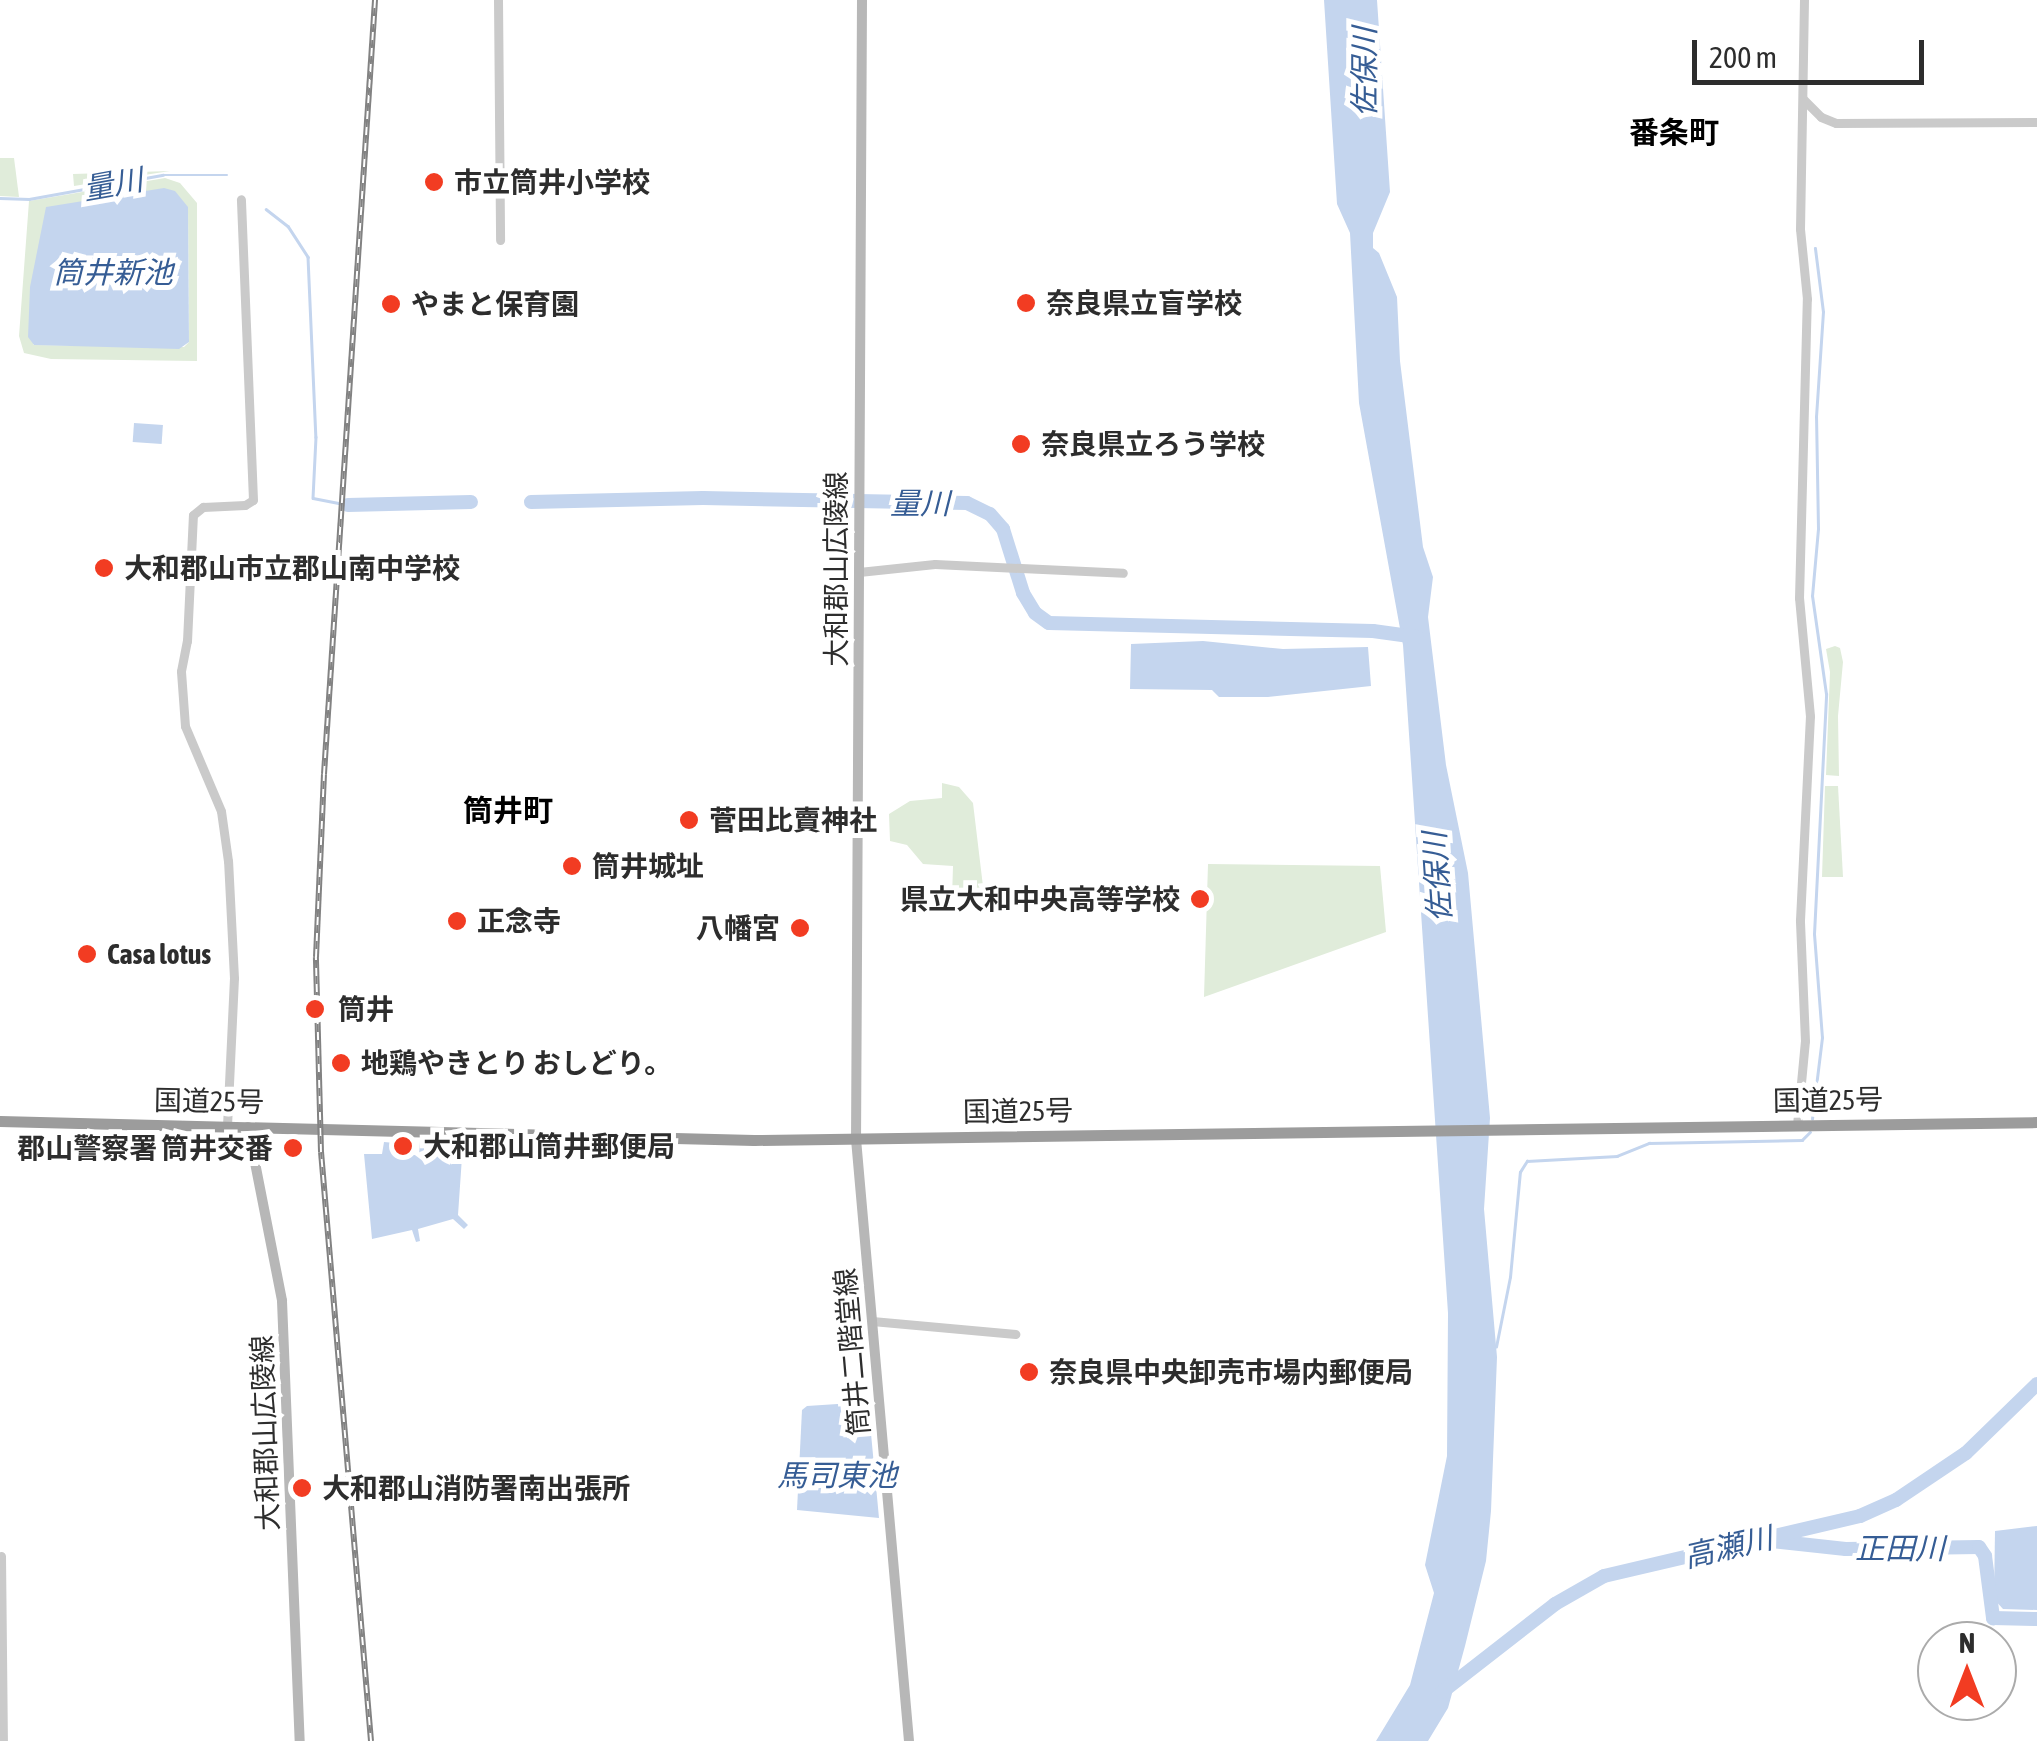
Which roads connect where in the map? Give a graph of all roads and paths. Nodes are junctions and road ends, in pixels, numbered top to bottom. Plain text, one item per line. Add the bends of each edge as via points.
1 (498, 0) edge
2 (862, 0) edge
3 (1804, 0) edge
4 (1804, 99) junction
5 (2037, 122) edge
6 (241, 199) dead end
7 (500, 240) dead end
8 (859, 572) junction
9 (1123, 573) dead end
10 (0, 1121) edge
11 (2037, 1122) edge
12 (1806, 1125) junction
13 (228, 1126) junction
14 (248, 1127) junction
15 (856, 1138) junction
16 (872, 1320) junction
17 (1015, 1334) dead end
18 (1, 1556) edge
19 (3, 1741) edge
20 (300, 1741) edge
21 (909, 1741) edge

1 - 7 street
2 - 8 main road, 大和郡山広陵線
3 - 4 street
4 - 5 street via 1836,123
4 - 12 street via 1800,229 1808,300 1798,598 1810,716 1800,920
6 - 13 street via 253,500 193,515 182,671 185,726 221,810 228,860 234,978
8 - 9 street via 934,564
8 - 15 main road, 大和郡山広陵線
10 - 13 highway, 国道25号
11 - 12 highway, 国道25号
12 - 15 highway, 国道25号
13 - 14 highway, 国道25号
14 - 15 highway, 国道25号 via 589,1139
14 - 20 main road, 大和郡山広陵線 via 282,1300
15 - 16 main road, 筒井二階堂線
16 - 17 street
16 - 21 main road, 筒井二階堂線
18 - 19 street

